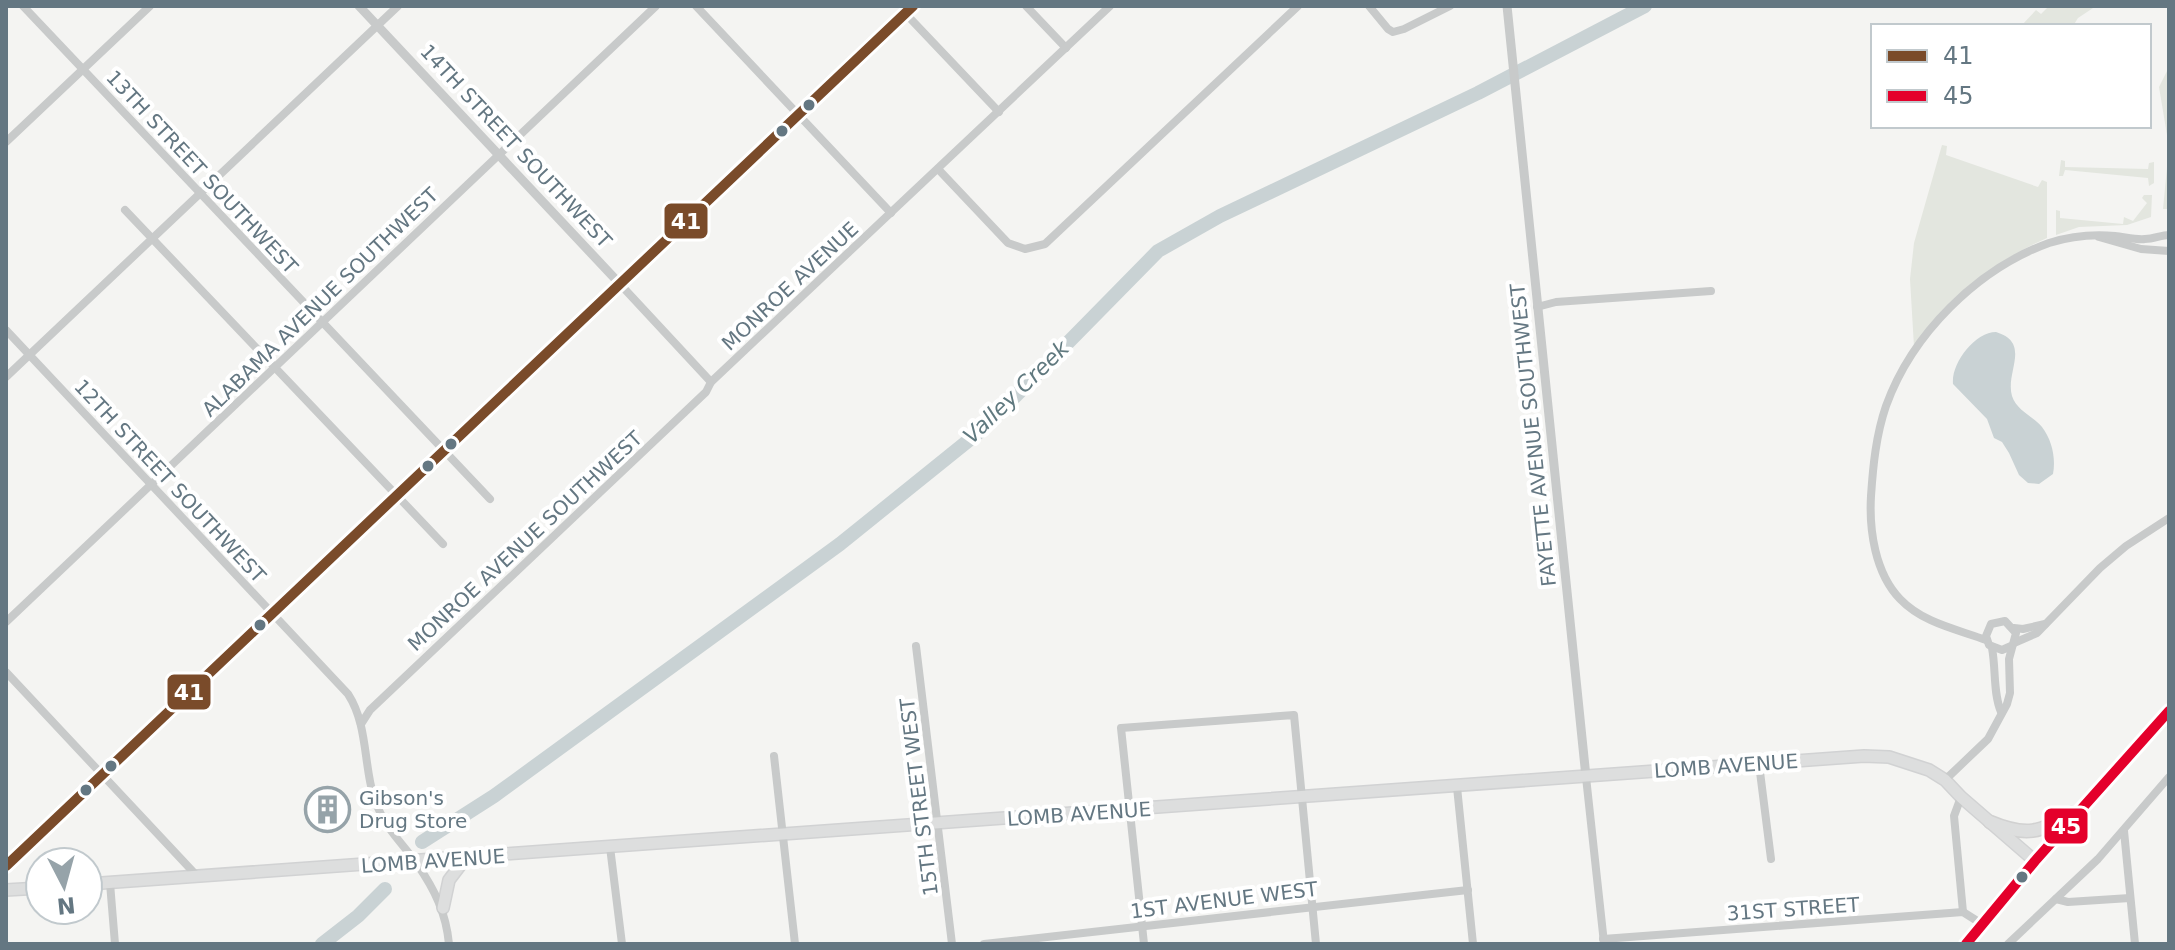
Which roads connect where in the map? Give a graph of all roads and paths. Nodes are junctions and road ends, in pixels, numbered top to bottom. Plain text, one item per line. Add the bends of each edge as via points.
1 (23, 6) edge
2 (150, 6) edge
3 (359, 6) edge
4 (398, 6) edge
5 (656, 6) edge
6 (696, 6) edge
7 (1026, 6) edge
8 (1110, 6) edge
9 (1298, 6) edge
10 (1369, 6) edge
11 (1378, 6) edge
12 (1450, 6) edge
13 (1507, 6) edge
14 (909, 10) edge
15 (1379, 17) junction
16 (378, 25) junction
17 (1066, 48) junction
18 (83, 70) junction
19 (999, 112) junction
20 (798, 114) junction
21 (6, 142) edge
22 (498, 154) junction
23 (938, 169) junction
24 (201, 195) junction
25 (125, 210) dead end
26 (891, 213) junction
27 (2091, 234) junction
28 (2169, 235) edge
29 (152, 239) junction
30 (2169, 251) edge
31 (619, 283) junction
32 (1711, 291) dead end
33 (1537, 307) junction
34 (322, 323) junction
35 (6, 330) edge
36 (29, 355) junction
37 (275, 368) junction
38 (6, 377) edge
39 (711, 382) junction
40 (442, 451) junction
41 (151, 484) junction
42 (397, 495) junction
43 (490, 499) dead end
44 (2169, 518) edge
45 (443, 544) dead end
46 (272, 613) junction
47 (6, 622) edge
48 (2046, 624) junction
49 (1952, 628) junction
50 (1987, 628) junction
51 (2014, 628) junction
52 (1989, 644) junction
53 (2013, 644) junction
54 (916, 646) dead end
55 (6, 672) edge
56 (2169, 711) edge
57 (2001, 712) junction
58 (361, 724) junction
59 (774, 756) dead end
60 (1759, 764) junction
61 (102, 773) junction
62 (1586, 777) junction
63 (2169, 777) edge
64 (1945, 780) junction
65 (1457, 787) junction
66 (1961, 797) junction
67 (1302, 798) junction
68 (2085, 805) junction
69 (1128, 810) junction
70 (1990, 822) junction
71 (938, 824) junction
72 (2124, 831) junction
73 (782, 835) junction
74 (610, 847) junction
75 (465, 859) junction
76 (1771, 859) dead end
77 (2035, 861) junction
78 (416, 862) junction
79 (6, 866) edge
80 (198, 877) junction
81 (104, 883) edge
82 (110, 883) junction
83 (1468, 890) junction
84 (2130, 898) junction
85 (2056, 899) junction
86 (1312, 905) junction
87 (443, 908) junction
88 (1963, 912) junction
89 (1982, 924) junction
90 (1142, 926) junction
91 (1604, 942) edge
92 (115, 944) edge
93 (449, 944) edge
94 (622, 944) edge
95 (795, 944) edge
96 (952, 944) edge
97 (984, 944) edge
98 (1144, 944) edge
99 (1316, 944) edge
100 (1473, 944) edge
101 (1966, 944) edge
102 (2008, 944) edge
103 (2135, 944) edge

1 - 18 street, 13TH STREET SOUTHWEST
2 - 18 street
3 - 16 street, 14TH STREET SOUTHWEST
4 - 16 street
5 - 22 street, ALABAMA AVENUE SOUTHWEST
6 - 20 street
7 - 17 street
8 - 17 street
9 - 23 street via 1045,244 1030,249 1008,243
10 - 15 street
11 - 15 street
12 - 15 street via 1396,32
13 - 33 street, FAYETTE AVENUE SOUTHWEST
14 - 19 street
14 - 20 street
16 - 22 street, 14TH STREET SOUTHWEST
16 - 24 street
17 - 19 street
18 - 21 street
18 - 24 street, 13TH STREET SOUTHWEST
19 - 23 street
20 - 26 street
20 - 31 street
22 - 31 street, 14TH STREET SOUTHWEST
22 - 34 street, ALABAMA AVENUE SOUTHWEST
23 - 26 street
24 - 29 street
24 - 34 street, 13TH STREET SOUTHWEST
25 - 29 street
26 - 39 street, MONROE AVENUE
27 - 28 street via 2146,239
27 - 30 street via 2141,249
27 - 49 street via 2050,243 1983,279 1926,337 1886,407 1874,459 1873,543 1898,597 1920,616
29 - 36 street
29 - 37 street
31 - 39 street, 14TH STREET SOUTHWEST
31 - 40 street
32 - 33 street
33 - 62 street, FAYETTE AVENUE SOUTHWEST
34 - 37 street, ALABAMA AVENUE SOUTHWEST
34 - 40 street, 13TH STREET SOUTHWEST
35 - 36 street, 12TH STREET SOUTHWEST
36 - 38 street
36 - 41 street, 12TH STREET SOUTHWEST
37 - 41 street, ALABAMA AVENUE SOUTHWEST
37 - 42 street
39 - 58 street, MONROE AVENUE SOUTHWEST
40 - 42 street
40 - 43 street, 13TH STREET SOUTHWEST
41 - 46 street, 12TH STREET SOUTHWEST
41 - 47 street, ALABAMA AVENUE SOUTHWEST
42 - 45 street
42 - 46 street
44 - 48 street via 2100,568
46 - 58 street, 12TH STREET SOUTHWEST via 348,694
46 - 61 street
48 - 51 street
48 - 53 street
49 - 50 street
49 - 52 street
50 - 51 street via 2002,620
50 - 52 street
51 - 53 street
52 - 53 street via 2002,650
52 - 57 street
53 - 57 street via 2010,693
54 - 71 street, 15TH STREET WEST
55 - 61 street
56 - 68 main road
57 - 64 street via 1988,739
58 - 78 street, 12TH STREET SOUTHWEST via 379,809
59 - 73 street
60 - 62 main road, LOMB AVENUE
60 - 64 main road, LOMB AVENUE via 1889,757
60 - 76 street
61 - 79 street
61 - 80 street
62 - 65 main road, LOMB AVENUE
62 - 91 street
63 - 72 street
64 - 66 main road, LOMB AVENUE
65 - 67 main road, LOMB AVENUE
65 - 83 street
66 - 70 main road, LOMB AVENUE
66 - 88 street via 1954,816
67 - 69 main road, LOMB AVENUE
67 - 69 street via 1294,715 1121,728
67 - 86 street
68 - 70 main road via 2033,832
68 - 77 main road
69 - 71 main road, LOMB AVENUE
69 - 90 street
70 - 77 main road, LOMB AVENUE
71 - 73 main road, LOMB AVENUE
71 - 96 street, 15TH STREET WEST
72 - 84 street
72 - 85 street
73 - 74 main road, LOMB AVENUE
73 - 95 street
74 - 75 main road, LOMB AVENUE
74 - 94 street
75 - 78 main road, LOMB AVENUE
75 - 87 main road via 449,880
77 - 89 main road
78 - 80 main road, LOMB AVENUE
78 - 87 street, 12TH STREET SOUTHWEST
80 - 82 main road, LOMB AVENUE
81 - 82 main road, LOMB AVENUE
82 - 92 street
83 - 86 street, 1ST AVENUE WEST
83 - 100 street
84 - 85 street
84 - 103 street
85 - 102 street
86 - 90 street, 1ST AVENUE WEST
86 - 99 street
87 - 93 street
88 - 89 street
88 - 91 street, 31ST STREET
89 - 101 main road
90 - 97 street, 1ST AVENUE WEST
90 - 98 street

